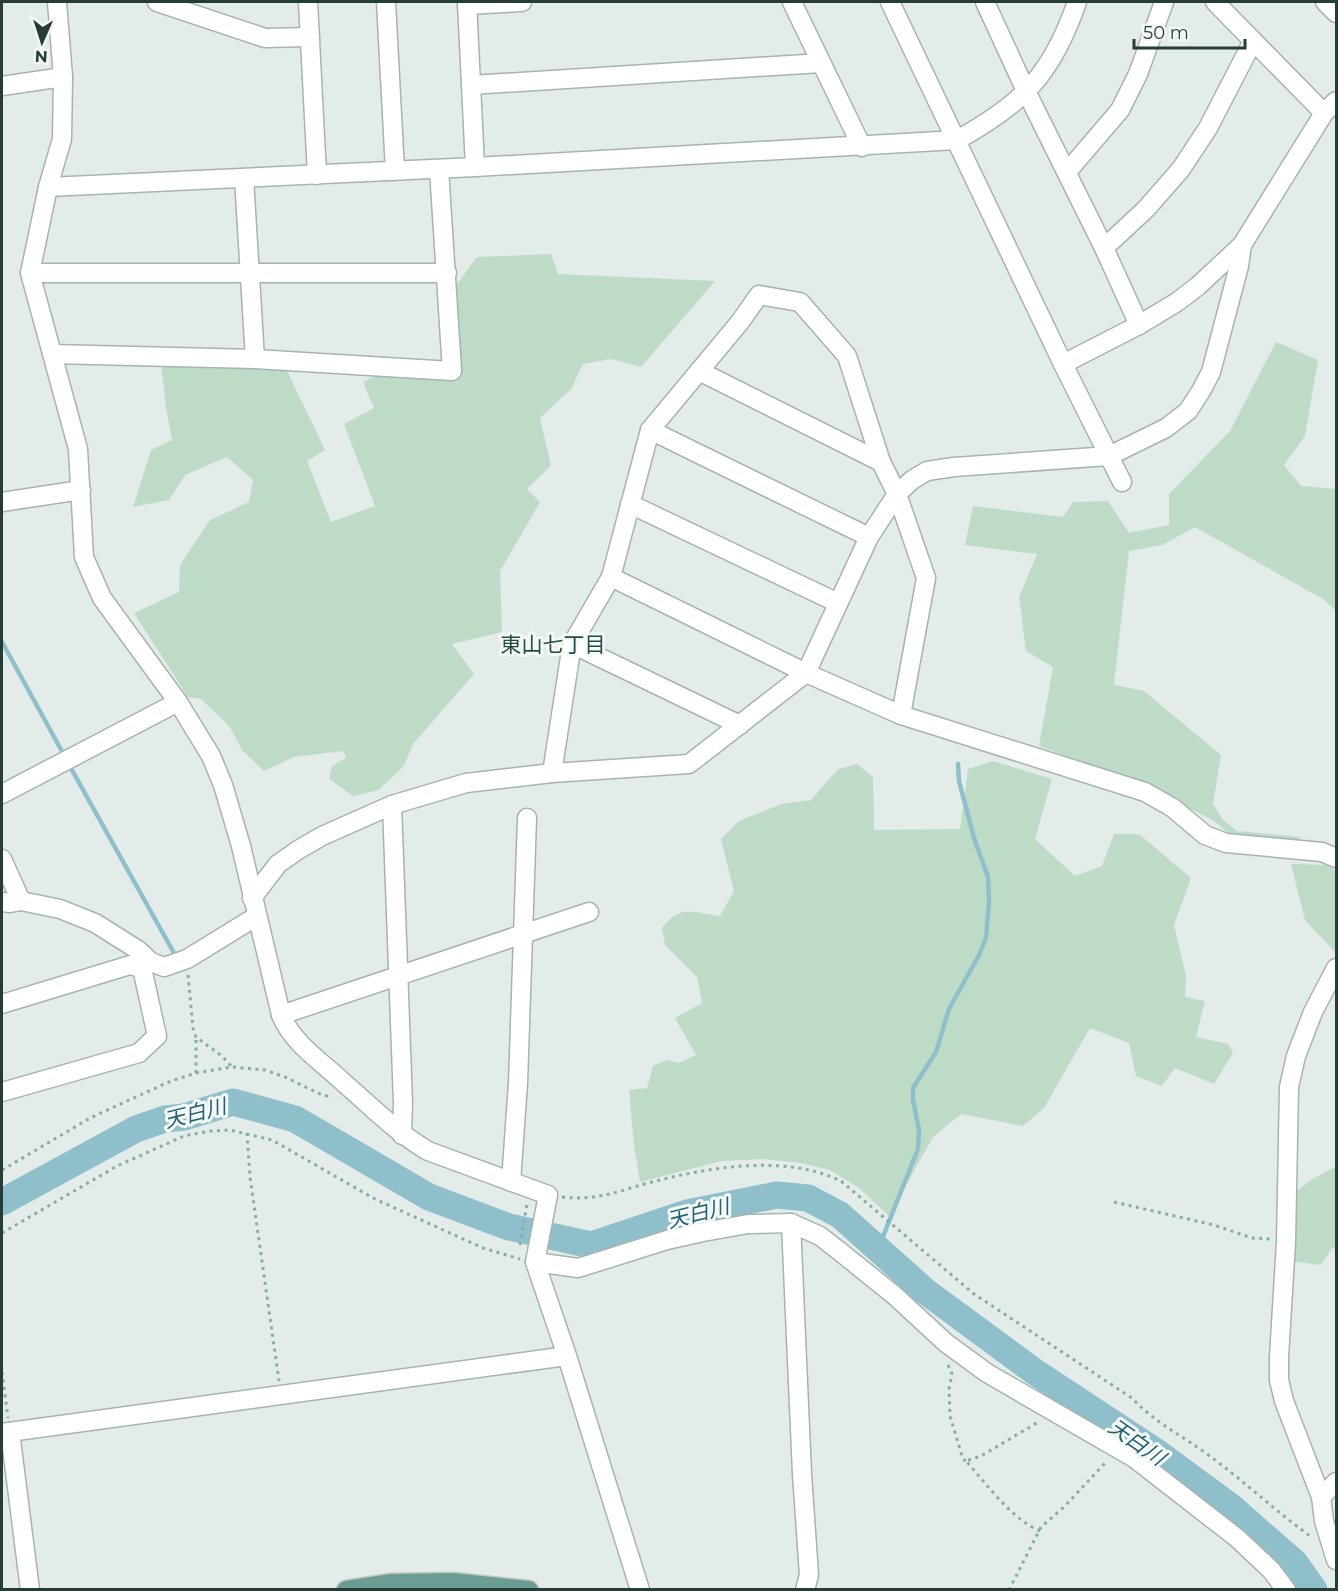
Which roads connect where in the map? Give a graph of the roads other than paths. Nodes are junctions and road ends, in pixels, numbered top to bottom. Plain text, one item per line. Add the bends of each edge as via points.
1 (57, 2) edge
2 (157, 2) edge
3 (308, 2) edge
4 (386, 2) edge
5 (522, 2) edge
6 (792, 2) edge
7 (890, 2) edge
8 (986, 2) edge
9 (1077, 2) edge
10 (1164, 2) edge
11 (1215, 2) edge
12 (1325, 2) edge
13 (467, 3) edge
14 (1336, 13) edge
15 (310, 37) junction
16 (1253, 41) junction
17 (821, 63) junction
18 (63, 77) junction
19 (471, 85) junction
20 (2, 86) edge
21 (1026, 91) junction
22 (1330, 107) edge
23 (957, 140) junction
24 (862, 147) junction
25 (475, 167) junction
26 (439, 169) junction
27 (396, 171) junction
28 (1067, 172) junction
29 (317, 175) junction
30 (244, 178) junction
31 (48, 187) junction
32 (1242, 245) junction
33 (1104, 248) junction
34 (30, 273) junction
35 (249, 273) junction
36 (447, 273) junction
37 (1139, 326) junction
38 (52, 354) junction
39 (255, 360) junction
40 (1063, 364) junction
41 (699, 371) junction
42 (650, 430) junction
43 (1109, 456) junction
44 (881, 462) junction
45 (1122, 482) dead end
46 (81, 490) junction
47 (897, 494) junction
48 (2, 502) edge
49 (630, 504) junction
50 (869, 537) junction
51 (611, 577) junction
52 (838, 603) junction
53 (572, 644) junction
54 (806, 673) junction
55 (178, 702) junction
56 (901, 715) junction
57 (740, 725) junction
58 (552, 773) junction
59 (2, 794) edge
60 (392, 805) junction
61 (527, 818) dead end
62 (1336, 858) edge
63 (2, 859) edge
64 (252, 898) junction
65 (8, 903) edge
66 (589, 912) dead end
67 (257, 916) junction
68 (525, 933) junction
69 (147, 965) junction
70 (1336, 968) edge
71 (399, 975) junction
72 (2, 1004) edge
73 (281, 1015) junction
74 (2, 1092) edge
75 (402, 1134) junction
76 (512, 1182) junction
77 (791, 1223) junction
78 (526, 1260) junction
79 (567, 1356) junction
80 (6, 1432) edge
81 (1336, 1482) edge
82 (1321, 1497) junction
83 (1336, 1560) edge
84 (30, 1590) edge
85 (346, 1590) edge
86 (529, 1590) edge
87 (640, 1590) edge
88 (806, 1590) edge
89 (1286, 1590) edge

1 - 18 street
2 - 15 street via 265,38
3 - 15 street
4 - 27 street
5 - 13 street
6 - 17 street
7 - 23 street
8 - 21 street
9 - 21 street via 1053,57
10 - 28 street via 1138,74 1120,110
11 - 16 street
12 - 14 street
13 - 19 street
15 - 29 street
16 - 22 street
16 - 33 street via 1208,128 1181,169
17 - 19 street
17 - 24 street
18 - 20 street
18 - 31 street via 62,139
19 - 25 street
21 - 23 street via 986,124
21 - 28 street
22 - 32 street
23 - 24 street
23 - 40 street
24 - 25 street
25 - 26 street
26 - 27 street
26 - 36 street
27 - 29 street
28 - 33 street
29 - 30 street
30 - 31 street
30 - 35 street
31 - 34 street
32 - 37 street via 1198,286
32 - 43 street via 1211,372 1201,391 1188,411 1166,428
33 - 37 street
34 - 35 street
34 - 38 street
35 - 36 street
35 - 39 street
36 - 39 street via 452,371
37 - 40 street
38 - 39 street
38 - 46 street via 78,449
40 - 43 street
41 - 42 street
41 - 44 street
41 - 44 street via 759,295 801,302 847,356
42 - 49 street
42 - 50 street
43 - 45 street
43 - 47 street via 927,471
44 - 47 street
46 - 48 street
46 - 55 street via 84,557 102,598
47 - 50 street
47 - 56 street via 926,578
49 - 51 street
49 - 52 street
50 - 52 street
51 - 53 street
51 - 54 street
52 - 54 street
53 - 57 street
53 - 58 street
54 - 56 street
54 - 57 street
55 - 59 street
55 - 64 street via 212,756 224,785
56 - 62 street via 1145,792 1173,808 1205,835 1226,843 1322,852
57 - 58 street via 689,764
58 - 60 street via 466,783
60 - 64 street via 298,850 278,864
60 - 71 street
61 - 68 street
63 - 65 street
64 - 67 street
65 - 69 street via 60,909 95,923 138,950
66 - 68 street
67 - 69 street via 188,959 164,967
67 - 73 street
68 - 71 street
68 - 76 street
69 - 72 street via 130,965
69 - 74 street via 156,1036 139,1053
70 - 82 street via 1296,1056 1289,1087 1279,1357 1284,1401
71 - 73 street
71 - 75 street
73 - 75 street via 285,1027 310,1054
75 - 76 street via 428,1151
76 - 78 street via 548,1195
77 - 78 street via 748,1224 703,1232 578,1268
77 - 88 street via 809,1575
77 - 89 street via 820,1236 987,1373 1134,1458 1237,1538
78 - 79 street
79 - 80 street
79 - 87 street
80 - 84 street
81 - 82 street
82 - 83 street
85 - 86 main road via 391,1583 453,1582

